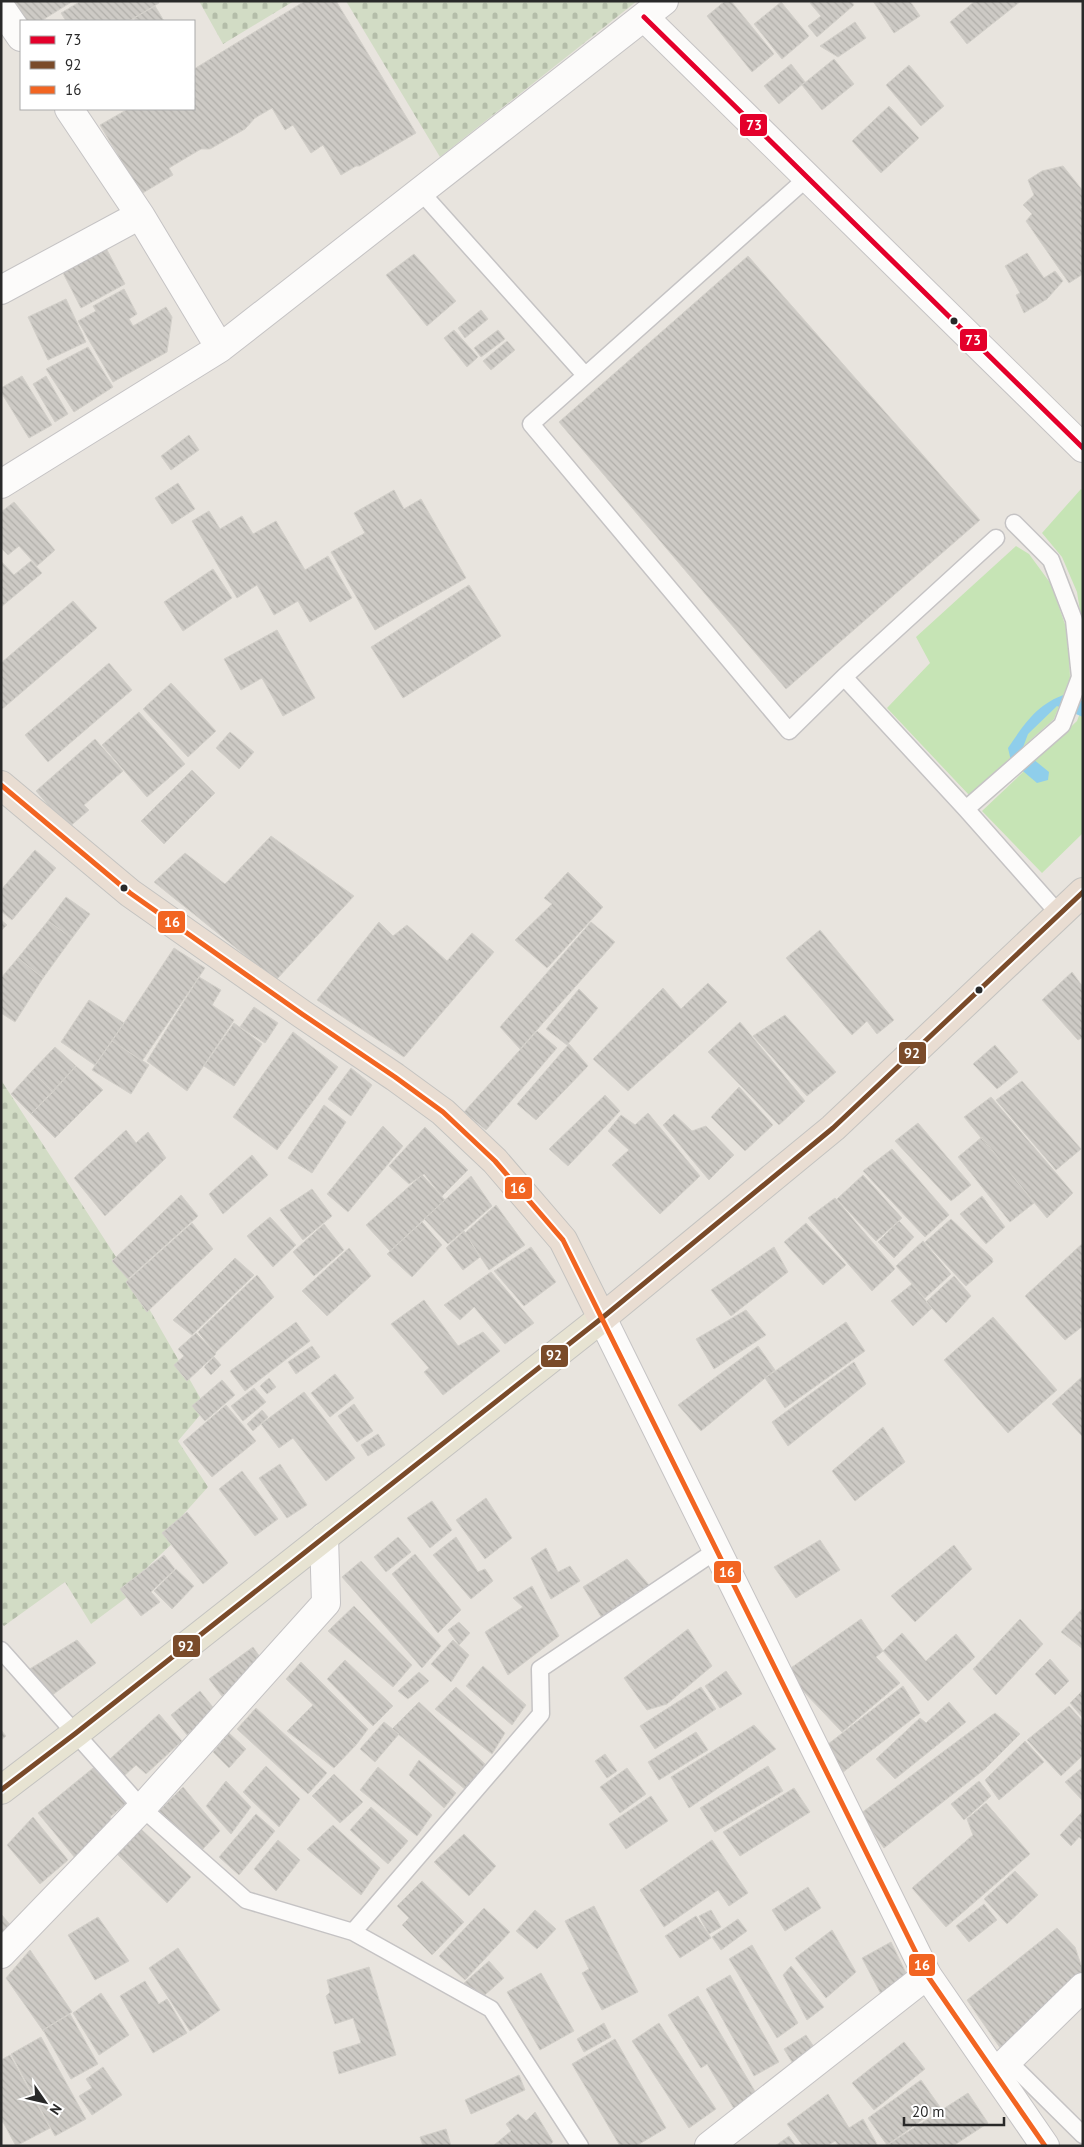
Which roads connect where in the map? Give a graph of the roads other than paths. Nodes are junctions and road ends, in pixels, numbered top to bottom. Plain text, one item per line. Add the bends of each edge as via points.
1 (1, 8) edge
2 (654, 9) edge
3 (20, 36) edge
4 (70, 110) edge
5 (807, 178) junction
6 (420, 191) junction
7 (140, 215) junction
8 (1, 290) edge
9 (220, 348) junction
10 (585, 375) junction
11 (1083, 448) edge
12 (1, 484) edge
13 (1014, 522) dead end
14 (996, 538) dead end
15 (844, 677) junction
16 (1, 785) edge
17 (966, 809) junction
18 (1083, 892) edge
19 (1060, 914) junction
20 (602, 1318) junction
21 (324, 1537) junction
22 (717, 1550) junction
23 (1, 1650) edge
24 (76, 1733) junction
25 (1, 1790) edge
26 (142, 1808) junction
27 (353, 1932) junction
28 (1, 1954) edge
29 (928, 1975) junction
30 (1083, 1987) edge
31 (1001, 2067) junction
32 (1083, 2135) edge
33 (580, 2146) edge
34 (709, 2146) edge
35 (1045, 2146) edge

1 - 3 street
2 - 5 street
2 - 6 street
4 - 7 street
5 - 10 lane
5 - 11 street
6 - 9 street
6 - 10 lane
7 - 8 street
7 - 9 street
9 - 12 street
10 - 15 lane via 531,424 789,731
13 - 17 lane via 1051,560 1074,620 1080,677 1062,725
14 - 15 lane
15 - 17 lane
16 - 20 highway via 130,893 443,1112 495,1160 562,1240
17 - 19 lane
18 - 19 highway
19 - 20 highway via 834,1128
20 - 21 main road
20 - 22 street
21 - 24 main road
21 - 26 street via 326,1602
22 - 27 lane via 540,1669 541,1714
22 - 29 street
23 - 24 lane
24 - 25 main road
24 - 26 lane
26 - 27 lane via 246,1900
26 - 28 street
27 - 33 lane via 490,2009
29 - 31 street
29 - 34 street
30 - 31 street
31 - 32 lane
31 - 35 street

